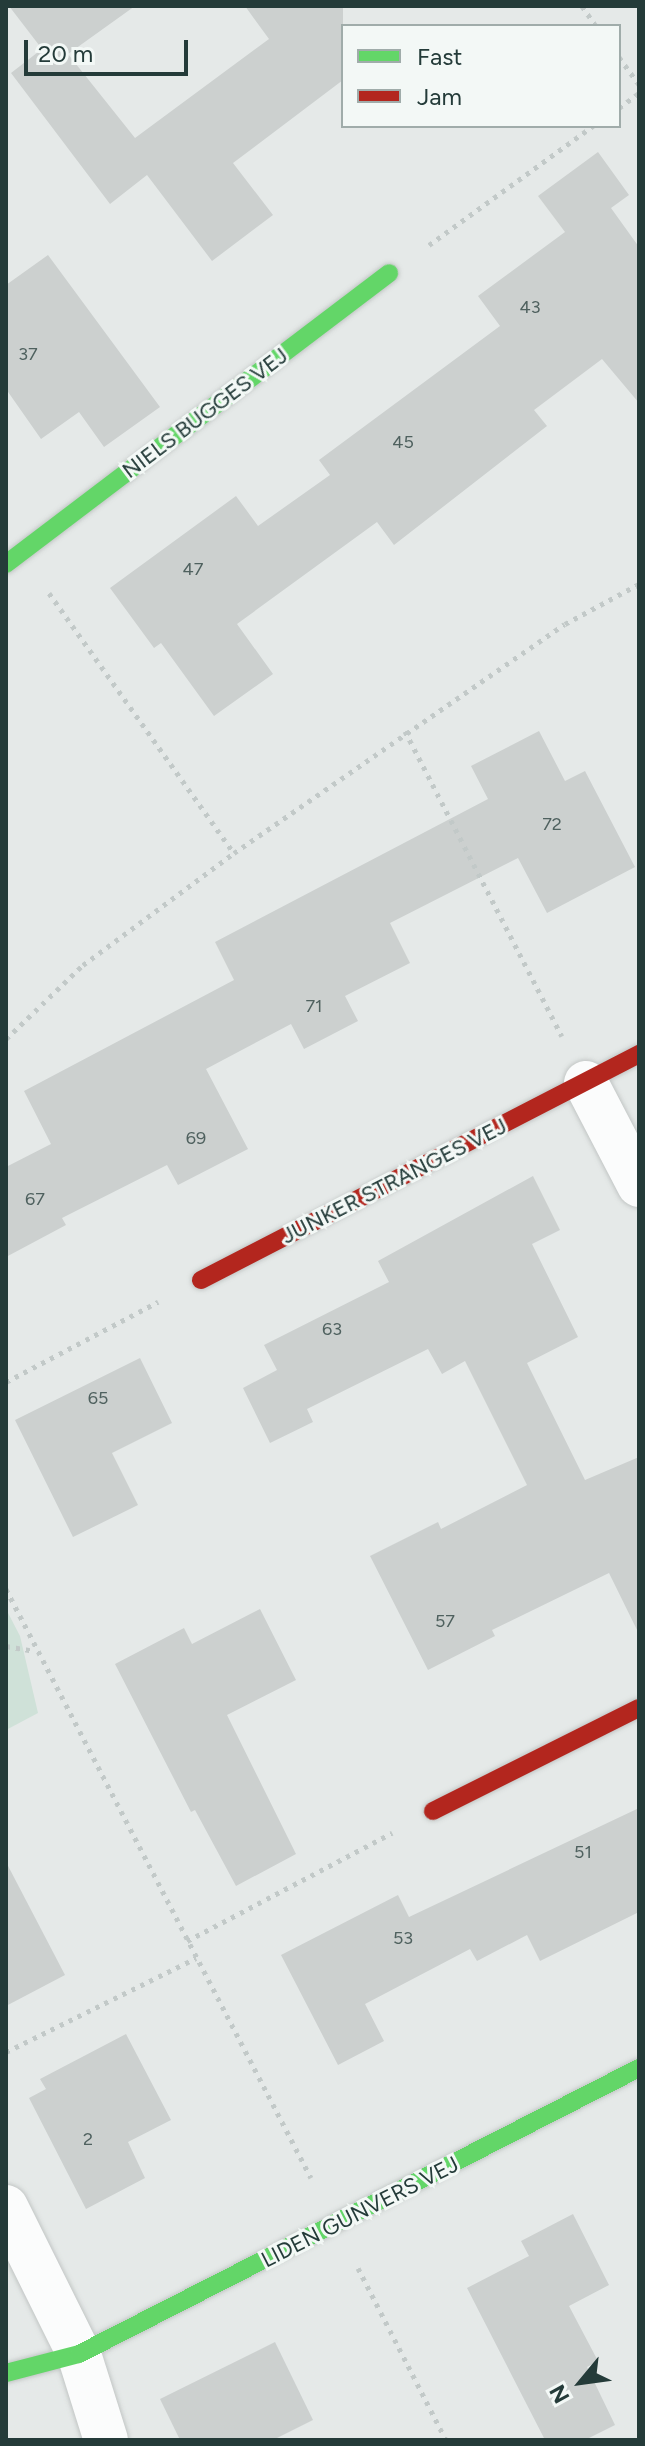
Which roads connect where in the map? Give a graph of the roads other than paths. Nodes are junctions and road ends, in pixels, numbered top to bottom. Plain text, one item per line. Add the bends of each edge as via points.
1 (389, 273) road end
2 (11, 550) edge
3 (639, 1054) edge
4 (586, 1083) junction
5 (639, 1185) edge
6 (201, 1280) road end
7 (639, 1708) edge
8 (433, 1811) road end
9 (639, 2068) edge
10 (6, 2207) edge
11 (79, 2354) junction
12 (6, 2373) edge
13 (106, 2440) edge

1 - 2 street, NIELS BUGGES VEJ
3 - 4 street, JUNKER STRANGES VEJ
4 - 5 street
4 - 6 street, JUNKER STRANGES VEJ
7 - 8 street
9 - 11 street, LIDEN GUNVERS VEJ
10 - 11 street
11 - 12 street, LIDEN GUNVERS VEJ
11 - 13 street

